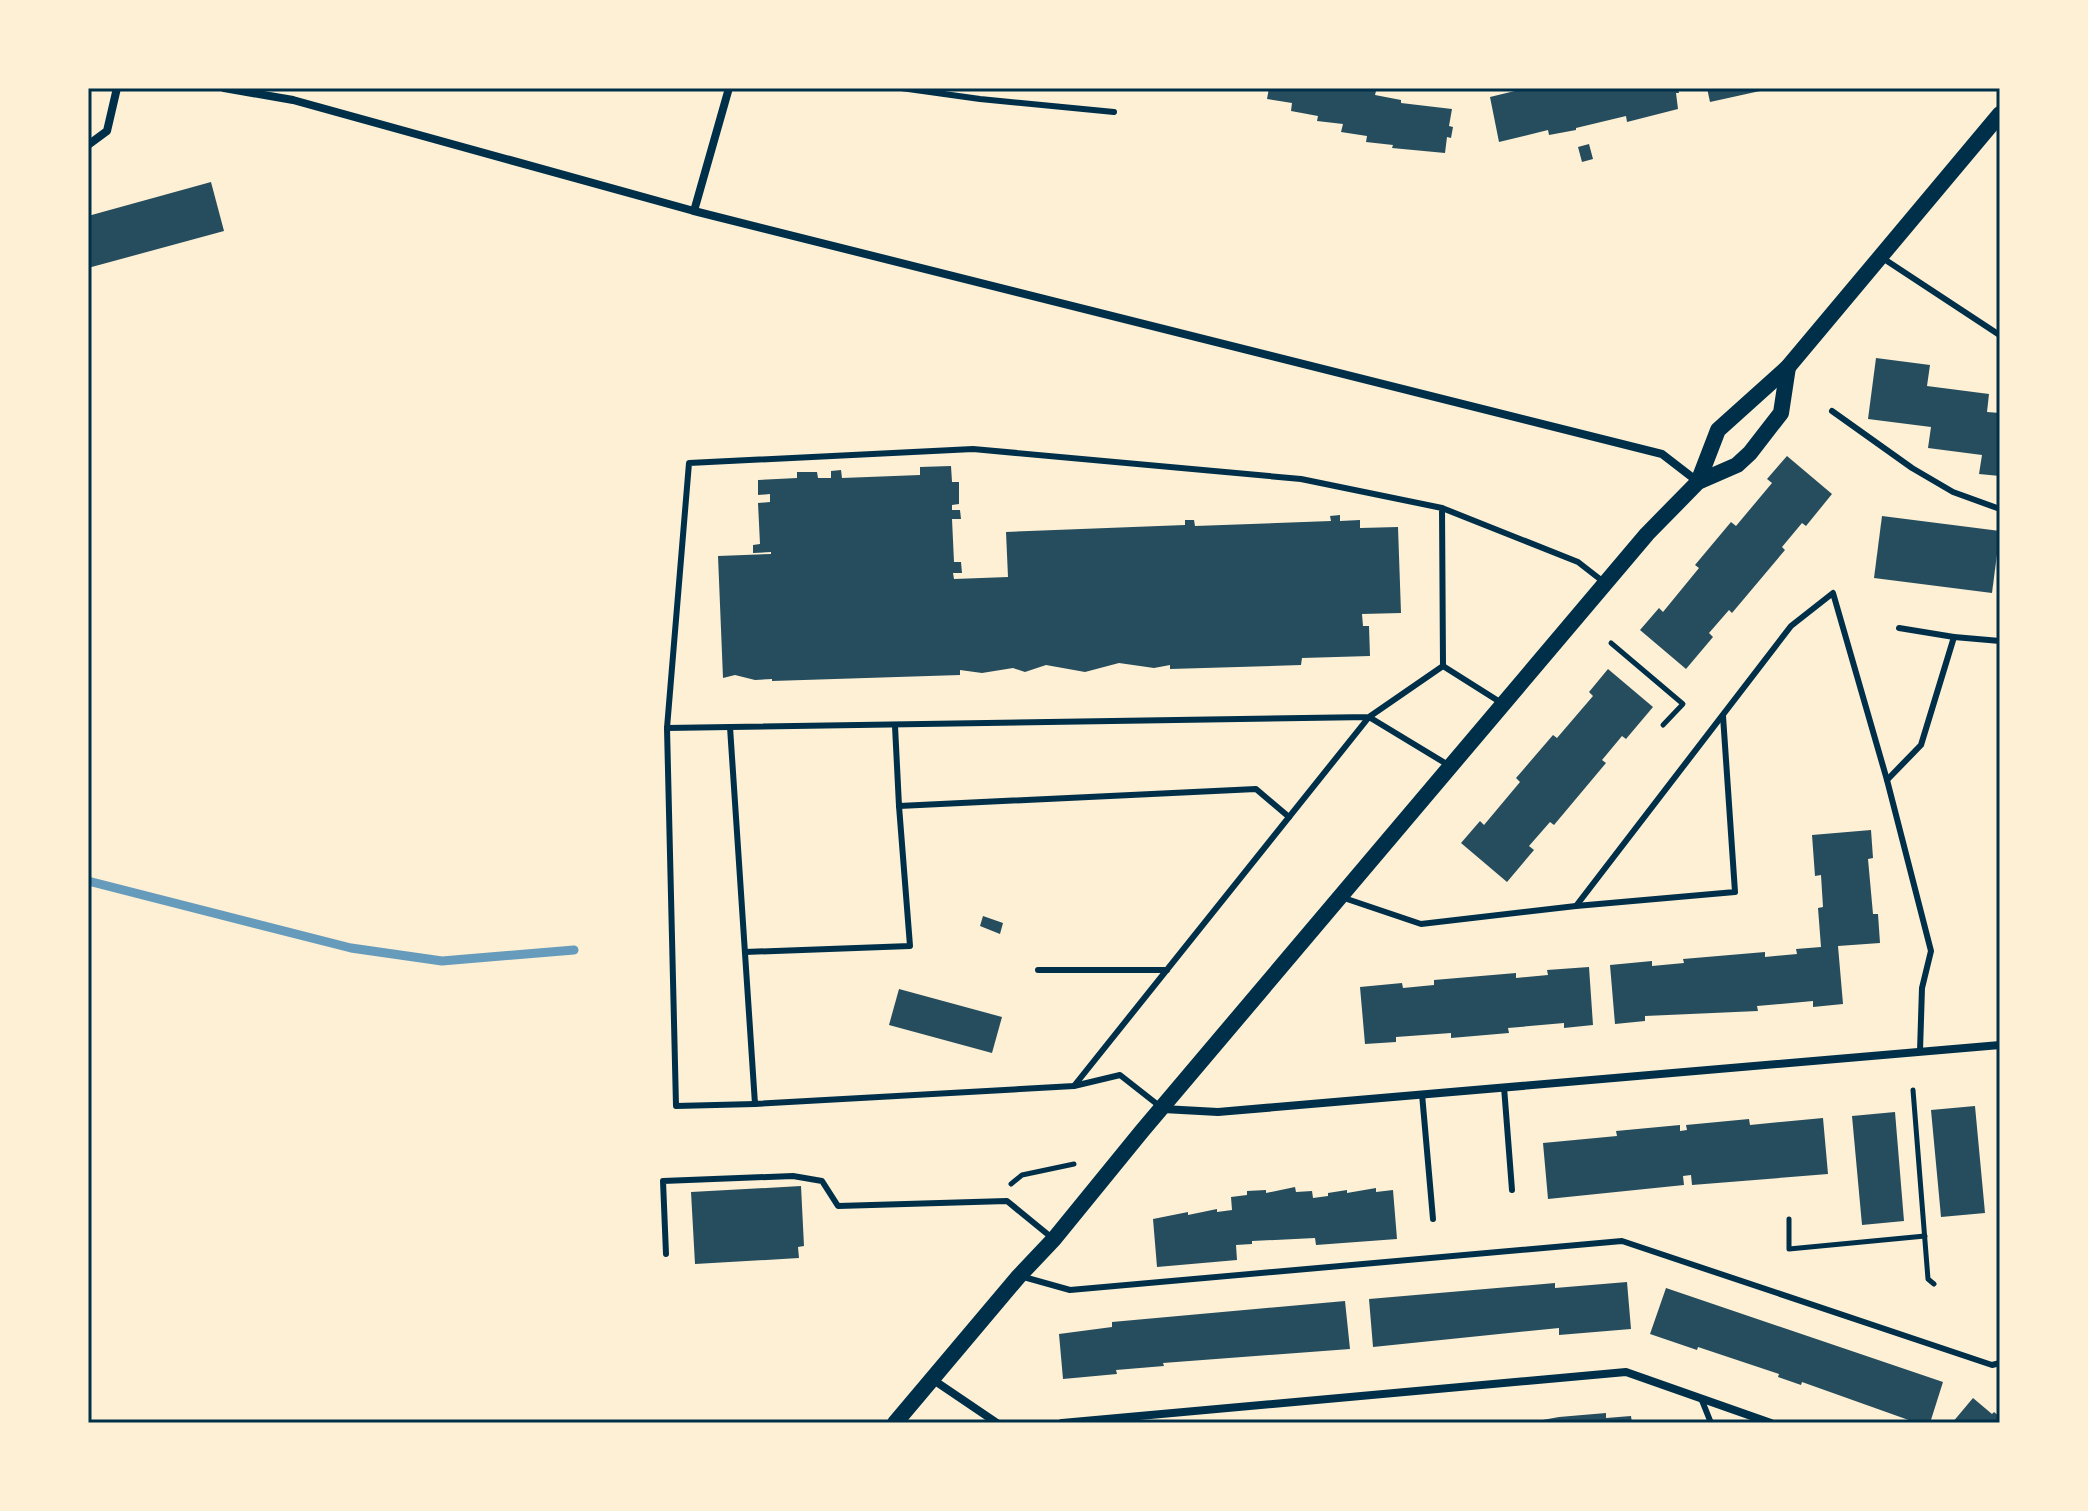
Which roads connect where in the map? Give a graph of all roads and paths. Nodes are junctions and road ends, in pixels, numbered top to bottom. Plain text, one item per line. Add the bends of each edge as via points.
1 (117, 88) edge
2 (224, 88) edge
3 (729, 88) edge
4 (901, 88) edge
5 (1114, 112) dead end
6 (2000, 114) edge
7 (88, 145) edge
8 (694, 211) junction
9 (1881, 257) junction
10 (1999, 333) edge
11 (1788, 367) junction
12 (1832, 411) dead end
13 (1698, 482) junction
14 (1442, 508) junction
15 (2000, 509) edge
16 (1605, 583) junction
17 (1899, 628) dead end
18 (1954, 637) junction
19 (2000, 641) edge
20 (1611, 643) dead end
21 (1443, 666) junction
22 (1503, 704) junction
23 (1723, 716) junction
24 (1369, 717) junction
25 (1663, 725) dead end
26 (895, 726) junction
27 (730, 727) junction
28 (667, 728) junction
29 (1451, 766) junction
30 (1887, 780) junction
31 (899, 806) junction
32 (1289, 817) junction
33 (1340, 897) junction
34 (1576, 906) junction
35 (745, 952) junction
36 (1038, 970) dead end
37 (1167, 970) junction
38 (2000, 1045) edge
39 (1920, 1051) junction
40 (1074, 1086) junction
41 (1504, 1087) junction
42 (1913, 1090) dead end
43 (1422, 1094) junction
44 (755, 1104) junction
45 (1163, 1109) junction
46 (1074, 1164) dead end
47 (1512, 1190) dead end
48 (992, 1201) junction
49 (1433, 1219) dead end
50 (1789, 1219) dead end
51 (1925, 1236) junction
52 (1054, 1239) junction
53 (666, 1254) dead end
54 (1019, 1276) junction
55 (1934, 1284) dead end
56 (2000, 1363) edge
57 (932, 1379) junction
58 (1701, 1398) junction
59 (895, 1423) edge
60 (997, 1423) edge
61 (1062, 1423) edge
62 (1711, 1423) edge
63 (1771, 1423) edge

1 - 7 street via 107,131
2 - 8 street via 293,100
3 - 8 street
4 - 5 lane
6 - 9 main road
8 - 13 street via 1662,454
9 - 10 lane
9 - 11 main road
11 - 13 main road via 1718,430
11 - 13 main road via 1781,413 1750,453 1737,465
12 - 15 lane via 1953,492
13 - 16 main road
14 - 16 lane via 1578,562
14 - 21 lane
14 - 28 lane via 1301,479 973,449 689,463
16 - 22 main road
17 - 18 lane
18 - 19 lane
18 - 30 lane via 1921,745
20 - 25 path via 1683,704
21 - 22 lane
21 - 24 lane
22 - 29 main road
23 - 30 lane via 1791,626 1833,593
23 - 34 lane
23 - 34 lane via 1735,892
24 - 26 lane
24 - 29 lane
24 - 32 lane
26 - 27 lane
26 - 31 lane
27 - 28 lane
27 - 35 lane
28 - 44 lane via 676,1106
29 - 33 main road
30 - 39 lane via 1931,951 1922,988
31 - 32 lane via 1256,789
31 - 35 lane via 910,946
32 - 37 lane
33 - 34 lane via 1421,924
33 - 45 main road
35 - 44 lane
36 - 37 lane
37 - 40 lane
38 - 39 street
39 - 41 street
40 - 44 lane
40 - 45 lane via 1120,1075
41 - 43 street
41 - 47 lane
42 - 51 path
43 - 45 street via 1218,1112
43 - 49 lane
45 - 52 main road
46 - 48 path via 1022,1175
48 - 52 lane via 1007,1201
48 - 53 lane via 838,1206 822,1181 793,1176 663,1181
50 - 51 path via 1789,1249
51 - 55 path via 1928,1279
52 - 54 main road
54 - 56 lane via 1070,1290 1622,1241 1992,1365
54 - 57 main road
57 - 59 main road
57 - 60 street
58 - 61 street via 1626,1372
58 - 62 lane
58 - 63 street

